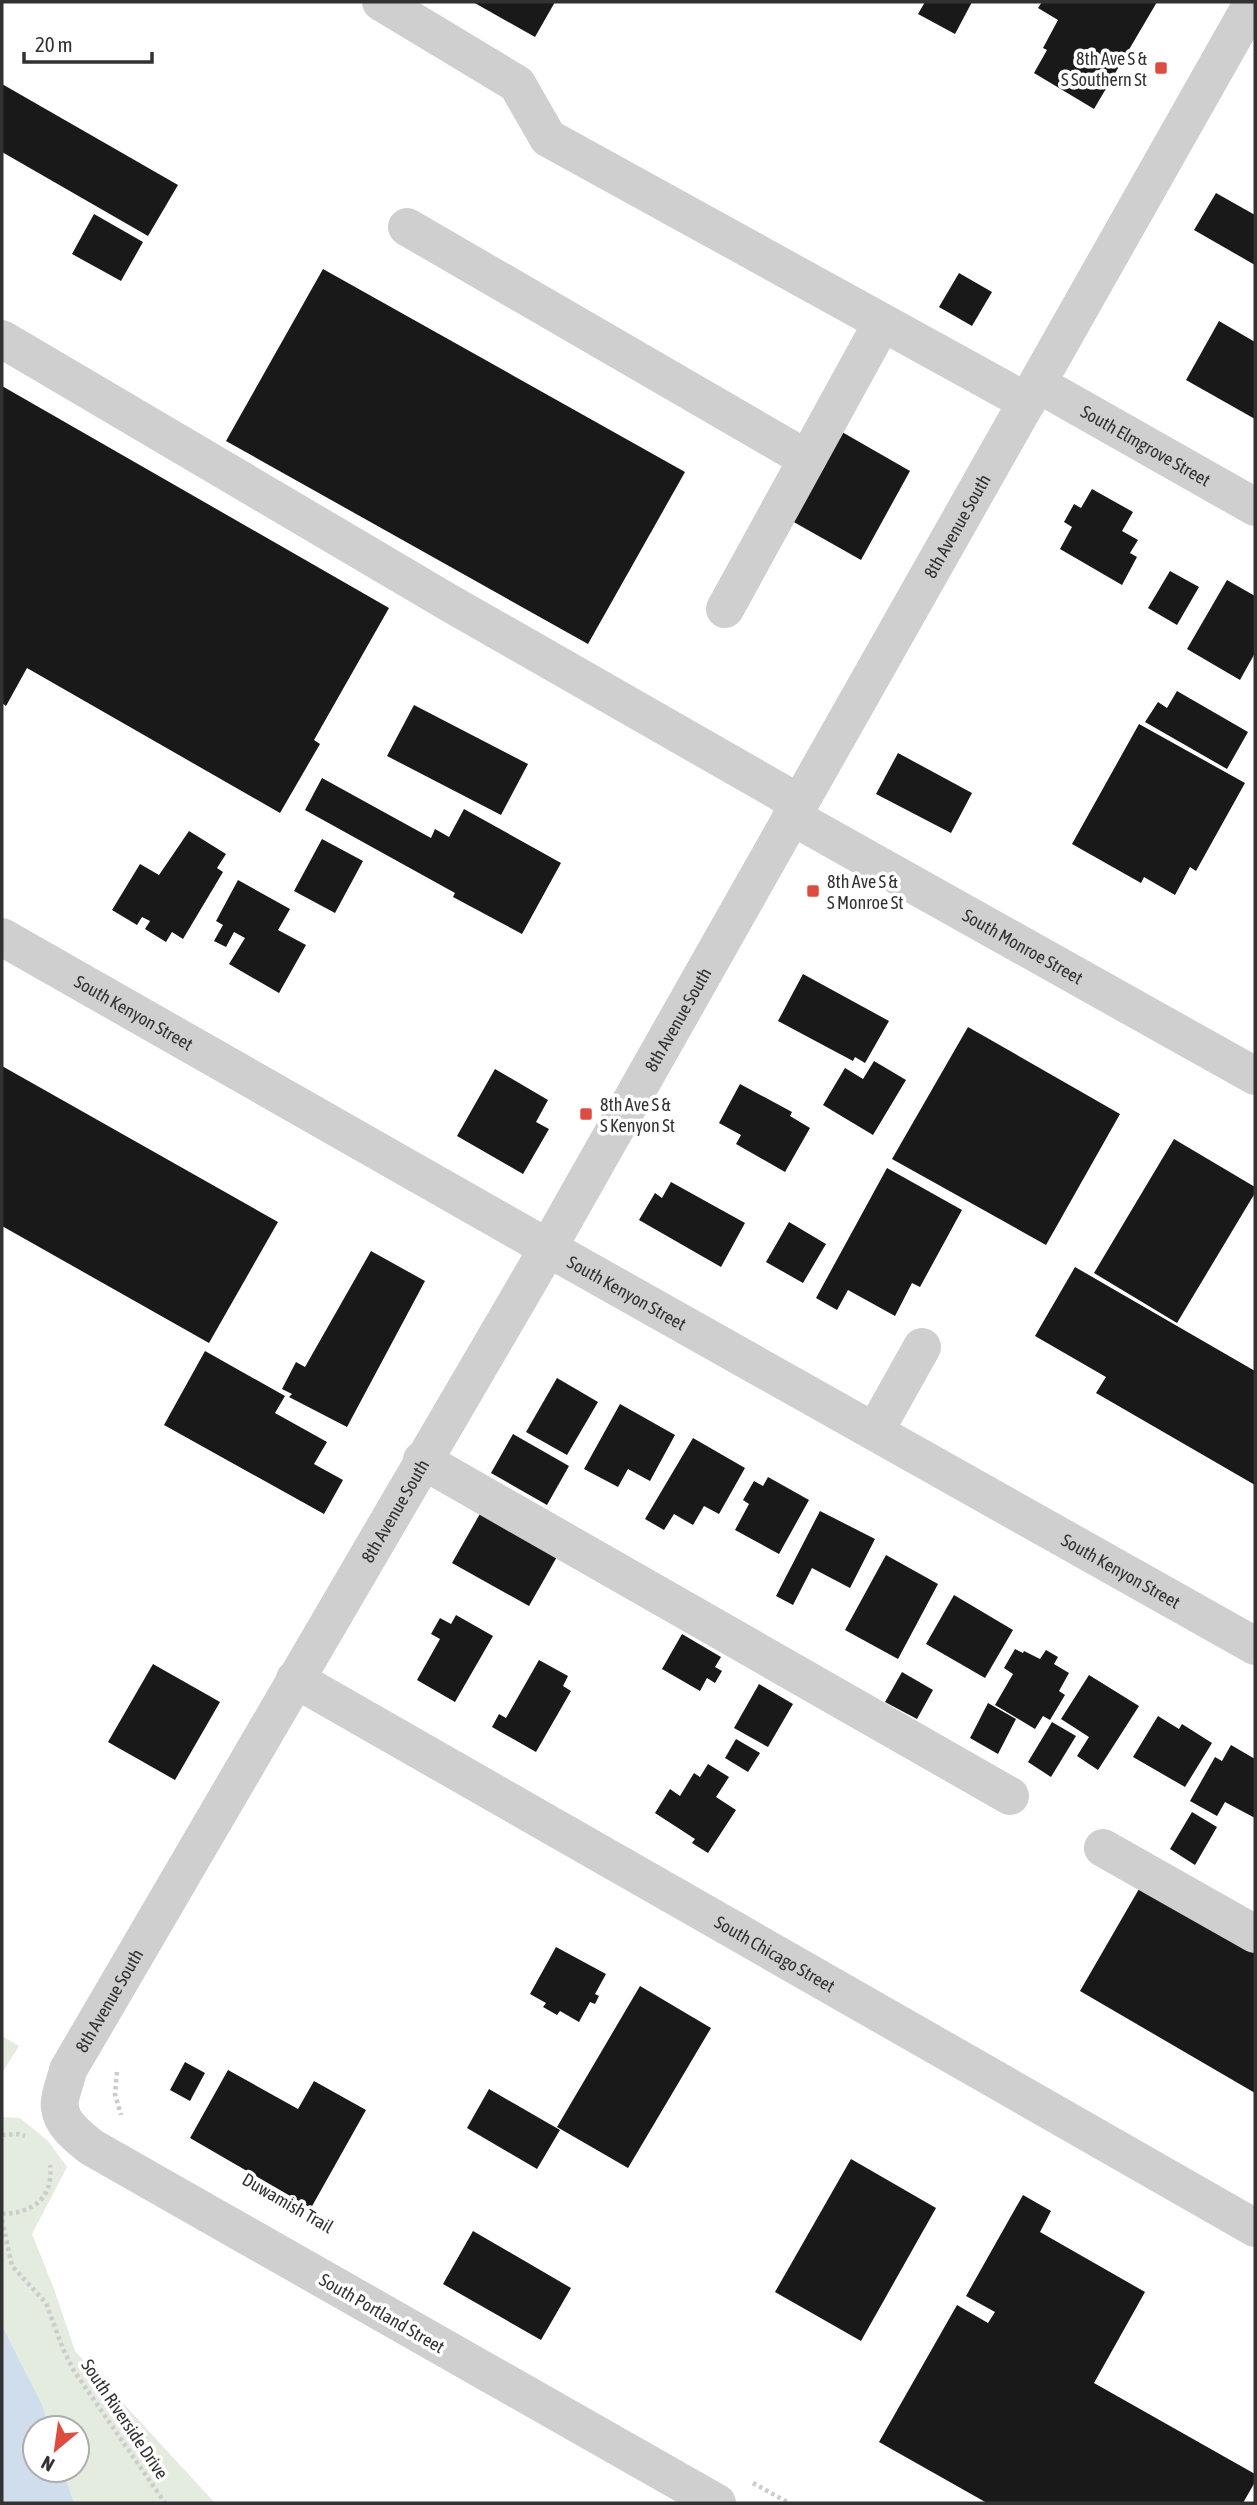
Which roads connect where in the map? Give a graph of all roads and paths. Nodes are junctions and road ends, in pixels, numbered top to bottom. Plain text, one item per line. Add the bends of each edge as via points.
1 (381, 2) edge
2 (1253, 2) edge
3 (407, 228) dead end
4 (882, 323) junction
5 (2, 339) edge
6 (1032, 393) junction
7 (807, 459) junction
8 (1255, 507) edge
9 (725, 608) dead end
10 (795, 810) junction
11 (2, 937) edge
12 (1255, 1076) edge
13 (548, 1248) junction
14 (922, 1347) dead end
15 (875, 1431) junction
16 (422, 1460) junction
17 (1250, 1631) edge
18 (295, 1679) junction
19 (1010, 1796) dead end
20 (1103, 1848) dead end
21 (1255, 1934) edge
22 (119, 2067) dead end
23 (60, 2108) joint
24 (126, 2122) dead end
25 (2, 2135) edge
26 (32, 2140) dead end
27 (49, 2161) dead end
28 (2, 2214) edge
29 (2, 2220) edge
30 (1255, 2228) edge
31 (753, 2483) dead end
32 (165, 2503) edge
33 (717, 2503) edge
34 (789, 2503) edge

1 - 4 street, South Elmgrove Street via 517,84 548,138
2 - 6 street, 8th Avenue South
3 - 7 street
4 - 6 street, South Elmgrove Street
4 - 7 street
5 - 10 street, South Monroe Street
6 - 8 street, South Elmgrove Street
6 - 10 street, 8th Avenue South
7 - 9 street
10 - 12 street, South Monroe Street
10 - 13 street, 8th Avenue South
11 - 13 street, South Kenyon Street
13 - 15 street, South Kenyon Street
13 - 16 street, 8th Avenue South
14 - 15 street
15 - 17 street, South Kenyon Street
16 - 18 street, 8th Avenue South
16 - 19 street
18 - 23 street, 8th Avenue South via 68,2070
18 - 30 street, South Chicago Street
20 - 21 street
22 - 24 path via 115,2095
23 - 33 street, South Portland Street via 70,2130 90,2147
25 - 26 path via 19,2134
27 - 28 path via 51,2175 41,2200 23,2211
29 - 32 path, South Riverside Drive via 12,2266 47,2303 74,2371
31 - 34 path

